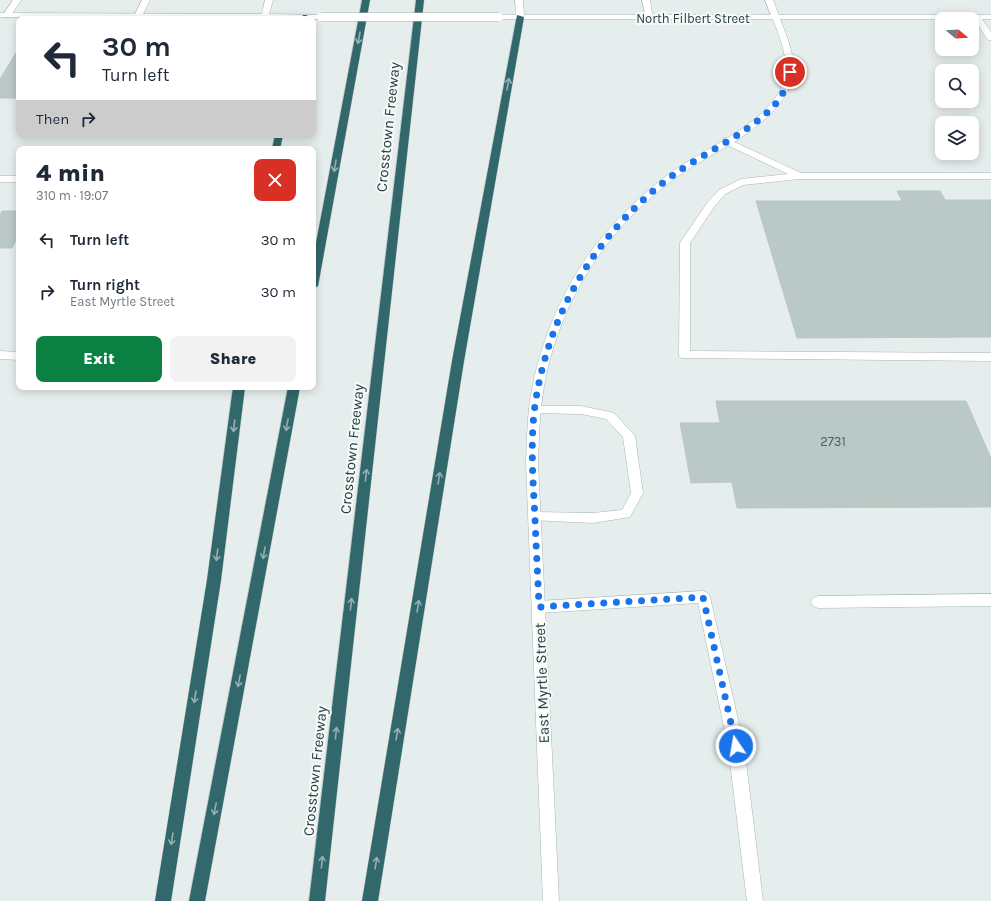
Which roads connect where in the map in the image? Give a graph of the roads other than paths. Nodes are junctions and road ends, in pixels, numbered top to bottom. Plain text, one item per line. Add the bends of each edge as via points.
1 (17, 0) edge
2 (146, 0) edge
3 (269, 0) edge
4 (366, 0) edge
5 (420, 0) edge
6 (519, 0) edge
7 (646, 0) edge
8 (770, 0) edge
9 (4, 15) edge
10 (138, 16) joint
11 (266, 16) edge
12 (316, 17) edge
13 (520, 17) junction
14 (991, 17) edge
15 (650, 18) junction
16 (776, 18) junction
17 (935, 18) edge
18 (979, 18) edge
19 (979, 21) edge
20 (991, 38) edge
21 (726, 141) junction
22 (798, 176) junction
23 (991, 176) edge
24 (0, 179) edge
25 (16, 179) edge
26 (316, 270) edge
27 (0, 355) edge
28 (16, 356) edge
29 (991, 357) edge
30 (239, 390) edge
31 (293, 390) edge
32 (535, 410) junction
33 (535, 517) junction
34 (991, 600) edge
35 (818, 602) dead end
36 (539, 607) junction
37 (162, 901) edge
38 (197, 901) edge
39 (317, 901) edge
40 (370, 901) edge
41 (551, 901) edge
42 (756, 901) edge

1 - 9 street
2 - 10 street
3 - 11 street
4 -> 26 highway
39 -> 5 highway, Crosstown Freeway
6 - 13 street
7 - 15 street
8 - 16 street, East Myrtle Street
9 - 10 street, North Filbert Street
12 - 13 street, North Filbert Street, bridge
13 - 15 street, North Filbert Street
40 -> 13 highway via 458,361
14 - 18 street, North Filbert Street
15 - 16 street, North Filbert Street
16 - 17 street, North Filbert Street
16 - 21 street, East Myrtle Street via 789,56 790,72 787,84 780,98 766,114
19 - 20 street
21 - 22 street
21 - 32 street, East Myrtle Street via 646,197 618,224 594,255 573,287 559,318 545,360
22 - 23 street
22 - 29 street via 741,182 722,192 710,205 685,243 685,355
24 - 25 street
27 - 28 street
30 -> 37 highway via 214,580
31 -> 38 highway
32 - 33 street, East Myrtle Street via 532,462
32 - 33 street via 581,410 610,416 629,436 637,493 626,514 593,518
33 - 36 street, East Myrtle Street
34 - 35 street
36 - 41 street, East Myrtle Street
36 - 42 street via 703,597 736,746

